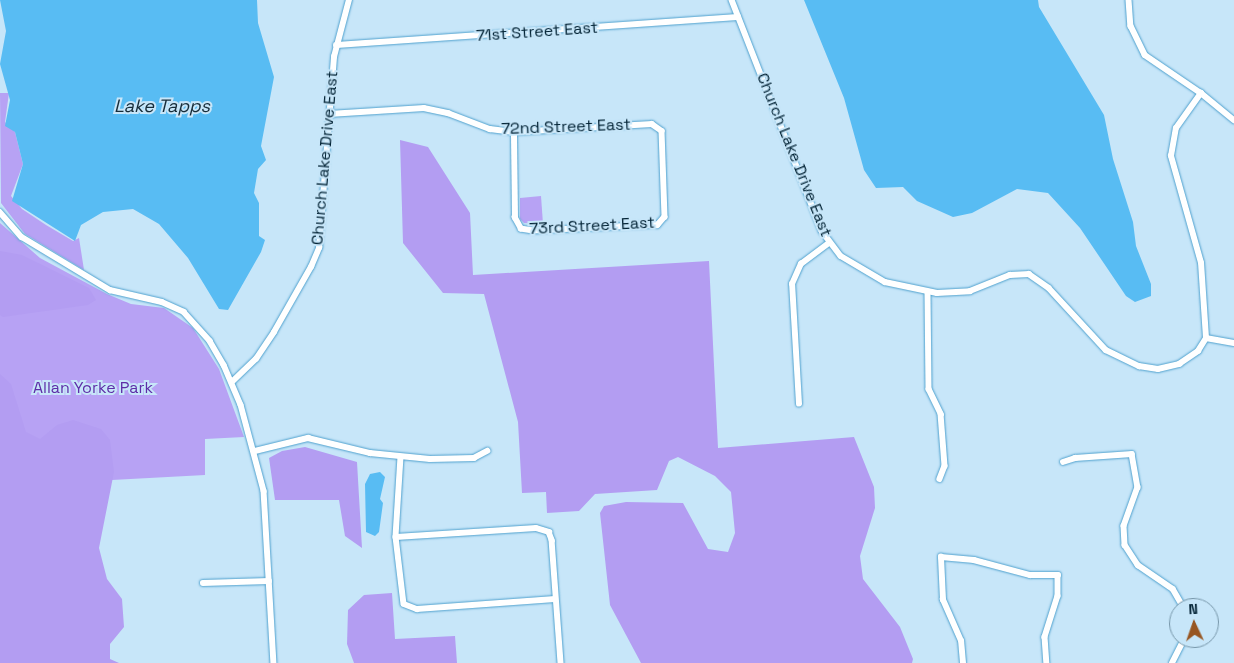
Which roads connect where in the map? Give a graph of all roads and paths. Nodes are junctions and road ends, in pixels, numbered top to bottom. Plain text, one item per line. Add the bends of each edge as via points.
1 (349, 0) edge
2 (732, 0) edge
3 (1129, 0) edge
4 (738, 17) junction
5 (336, 45) junction
6 (1202, 92) junction
7 (329, 114) junction
8 (1234, 120) edge
9 (514, 132) junction
10 (0, 212) edge
11 (664, 220) joint
12 (830, 243) junction
13 (928, 292) junction
14 (1206, 338) junction
15 (1234, 343) edge
16 (233, 381) junction
17 (799, 404) dead end
18 (255, 451) junction
19 (487, 451) dead end
20 (401, 457) junction
21 (1063, 462) dead end
22 (940, 479) dead end
23 (396, 537) junction
24 (269, 581) junction
25 (203, 583) dead end
26 (1178, 598) edge
27 (555, 599) junction
28 (1180, 648) edge
29 (274, 663) edge
30 (561, 663) edge
31 (963, 663) edge
32 (1047, 663) edge
33 (1172, 663) edge

1 - 5 street, Church Lake Drive East
2 - 4 street, Church Lake Drive East
3 - 6 street via 1131,26 1145,55
4 - 5 street, 71st Street East
4 - 12 street, Church Lake Drive East
5 - 7 street, Church Lake Drive East
6 - 8 street
6 - 14 street via 1176,128 1171,156 1204,276
7 - 9 street, 72nd Street East via 424,108 448,113 490,129
7 - 16 street, Church Lake Drive East via 320,237 315,259 256,359
9 - 11 street, 72nd Street East via 657,125 662,131 667,209
9 - 11 street, 73rd Street East via 515,218 521,229 658,225
10 - 16 street via 28,242 110,290 162,302 184,312 210,342
12 - 13 street, Church Lake Drive East via 841,256 871,276
12 - 17 street via 801,264 792,284
13 - 14 street, Church Lake Drive East via 970,291 1010,275 1030,274 1049,288 1106,350 1124,361 1150,368 1166,368 1186,360 1198,351
13 - 22 street via 929,390 941,414 945,466
14 - 15 street
16 - 18 street
18 - 20 street via 308,438
18 - 24 street via 266,507
19 - 20 street via 474,458
20 - 23 street
21 - 26 street via 1075,458 1132,454 1138,487 1124,526 1125,545 1138,565 1173,589
23 - 27 street via 400,597 407,606 416,609
23 - 27 street via 546,530 552,540
24 - 25 street
24 - 29 street
27 - 30 street
28 - 33 street
31 - 32 street via 961,642 943,600 941,557 974,560 1030,576 1058,575 1058,596 1045,637

